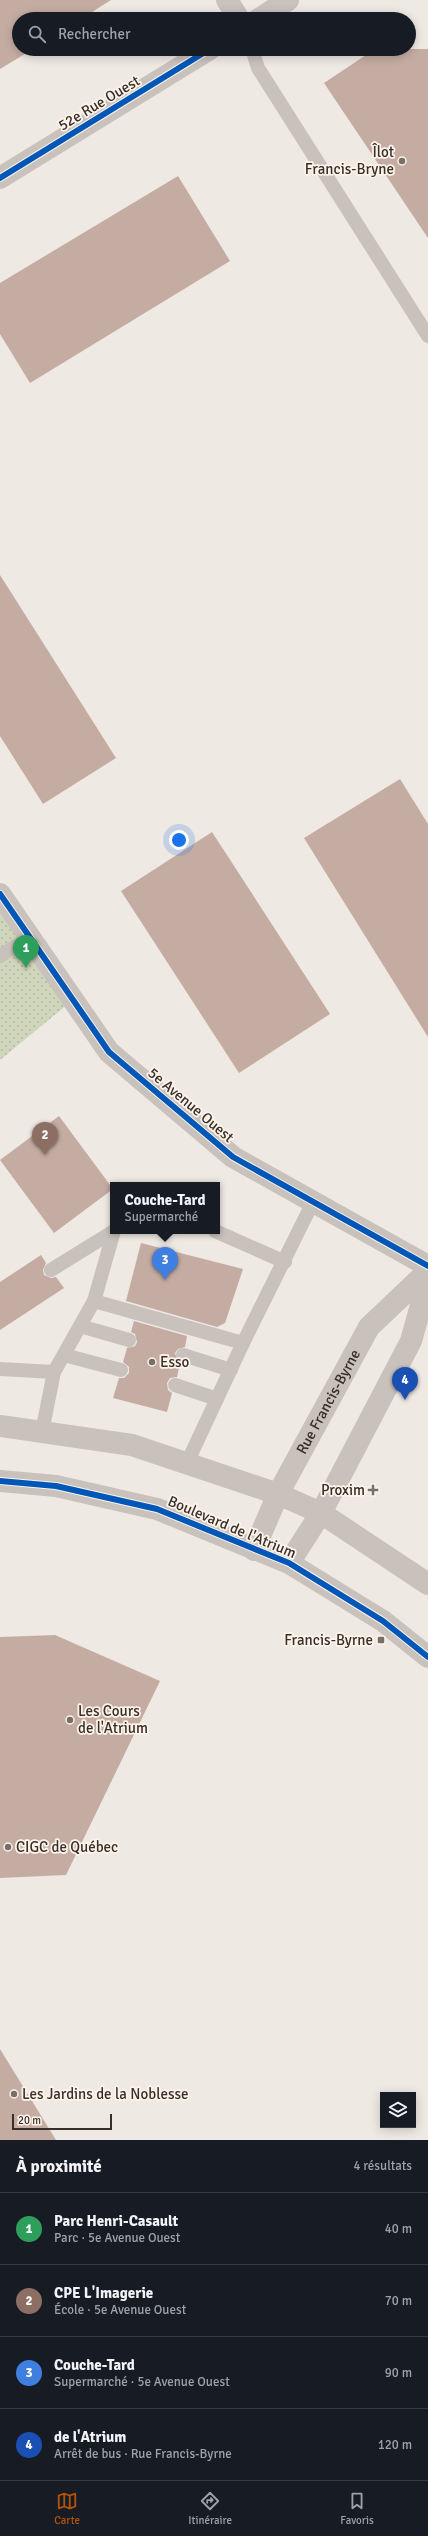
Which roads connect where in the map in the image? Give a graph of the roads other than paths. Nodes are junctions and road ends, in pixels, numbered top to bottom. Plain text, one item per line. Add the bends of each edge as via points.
1 (227, 0) edge
2 (288, 0) edge
3 (235, 12) edge
4 (269, 12) edge
5 (199, 56) edge
6 (254, 56) edge
7 (0, 178) edge
8 (428, 336) edge
9 (0, 894) edge
10 (29, 937) junction
11 (0, 956) edge
12 (313, 1202) junction
13 (110, 1233) edge
14 (220, 1233) edge
15 (113, 1234) edge
16 (285, 1262) junction
17 (428, 1266) edge
18 (51, 1270) dead end
19 (428, 1271) edge
20 (428, 1280) edge
21 (94, 1300) junction
22 (80, 1326) junction
23 (129, 1340) dead end
24 (243, 1343) junction
25 (64, 1355) junction
26 (183, 1355) dead end
27 (0, 1369) edge
28 (121, 1370) dead end
29 (232, 1370) junction
30 (54, 1372) junction
31 (174, 1385) dead end
32 (217, 1399) junction
33 (0, 1426) edge
34 (42, 1432) junction
35 (187, 1463) junction
36 (0, 1481) edge
37 (278, 1494) junction
38 (321, 1513) junction
39 (254, 1550) junction
40 (289, 1563) junction
41 (428, 1584) edge
42 (428, 1657) edge

1 - 3 street
2 - 4 street
5 - 7 street, 52e Rue Ouest
6 - 8 lane via 258,68
9 - 10 street, 5e Avenue Ouest
10 - 11 lane
10 - 12 street, 5e Avenue Ouest via 109,1052 233,1157
12 - 16 lane
12 - 17 street, 5e Avenue Ouest
13 - 18 lane
14 - 16 lane
15 - 21 lane
16 - 24 lane
19 - 37 street, Rue Francis-Byrne via 369,1327
20 - 38 street via 411,1341
21 - 22 lane
21 - 24 lane
22 - 23 lane
22 - 25 lane
24 - 29 lane
25 - 28 lane
25 - 30 lane
26 - 29 lane
27 - 30 lane
29 - 32 lane
30 - 34 lane
31 - 32 lane
32 - 35 lane
33 - 34 street
34 - 35 street via 132,1445
35 - 37 street
36 - 39 street, Boulevard de l'Atrium via 56,1486 157,1510
37 - 38 street
37 - 39 street, Rue Francis-Byrne
38 - 40 street
38 - 41 street
39 - 40 street, Boulevard de l'Atrium
40 - 42 street, Boulevard de l'Atrium via 383,1621

